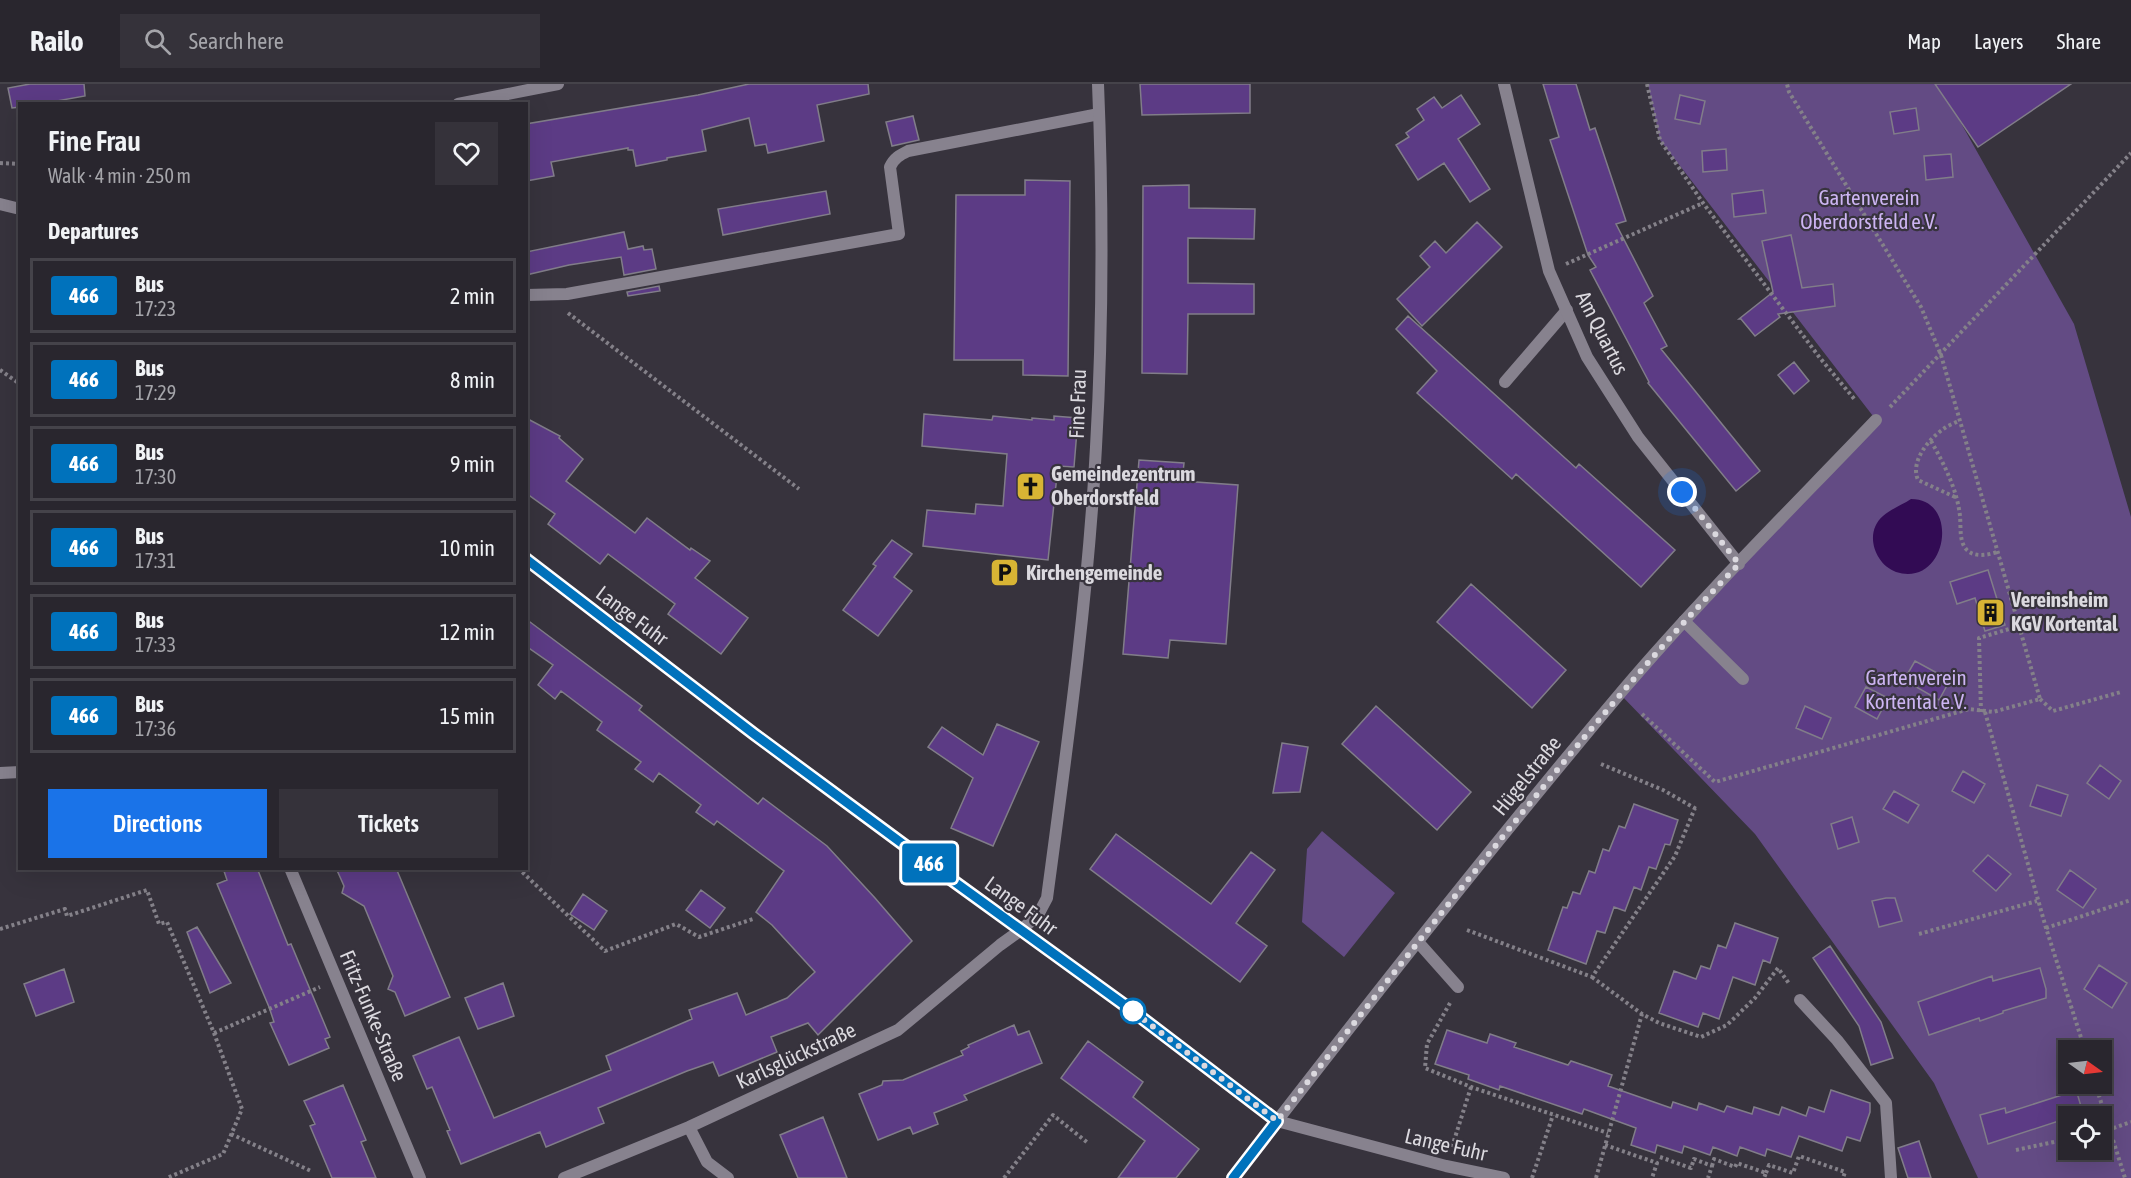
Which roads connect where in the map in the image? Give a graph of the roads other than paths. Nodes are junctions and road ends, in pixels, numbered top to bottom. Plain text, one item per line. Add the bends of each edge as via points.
1 (558, 84) edge
2 (1098, 84) edge
3 (1504, 84) edge
4 (468, 102) edge
5 (1099, 114) junction
6 (0, 204) edge
7 (18, 208) edge
8 (528, 295) edge
9 (1567, 310) junction
10 (1505, 382) dead end
11 (1876, 420) road end
12 (528, 562) edge
13 (1739, 564) junction
14 (1684, 621) junction
15 (1743, 680) dead end
16 (18, 772) edge
17 (0, 773) edge
18 (291, 870) edge
19 (1021, 930) junction
20 (1418, 942) junction
21 (1458, 987) road end
22 (1800, 999) road end
23 (1277, 1121) junction
24 (688, 1127) junction
25 (420, 1178) edge
26 (564, 1178) edge
27 (728, 1178) edge
28 (1233, 1178) edge
29 (1504, 1178) edge
30 (1891, 1178) edge

1 - 4 street
2 - 5 street, Fine Frau
3 - 9 street, Am Quartus via 1549,271
5 - 8 street via 899,155 890,167 899,234 567,294
5 - 19 street, Fine Frau via 1100,344 1087,567 1047,898 1038,915
6 - 7 street
9 - 10 street
9 - 13 street, Am Quartus via 1587,357 1638,437
11 - 13 street, Hügelstraße
12 - 19 street, Lange Fuhr
13 - 14 street, Hügelstraße
14 - 15 street
14 - 20 street, Hügelstraße
16 - 17 street
18 - 25 street, Fritz-Funke-Straße
19 - 23 street, Lange Fuhr
19 - 24 street, Karlsglückstraße via 898,1030
20 - 21 street
20 - 23 street, Hügelstraße
22 - 30 street via 1886,1103
23 - 28 street, Hügelstraße
23 - 29 street, Lange Fuhr
24 - 26 street, Karlsglückstraße
24 - 27 street via 707,1162

